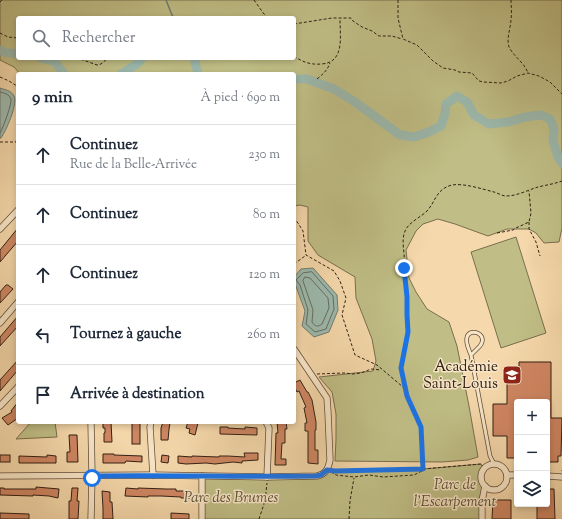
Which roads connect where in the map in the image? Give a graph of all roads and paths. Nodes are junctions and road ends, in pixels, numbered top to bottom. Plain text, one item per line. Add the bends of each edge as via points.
1 (2, 0) edge
2 (254, 0) edge
3 (398, 0) edge
4 (511, 0) edge
5 (0, 2) edge
6 (264, 14) edge
7 (340, 18) junction
8 (296, 24) edge
9 (0, 33) edge
10 (16, 38) edge
11 (403, 39) junction
12 (296, 58) edge
13 (83, 60) edge
14 (106, 60) edge
15 (330, 63) junction
16 (528, 73) junction
17 (0, 77) edge
18 (317, 79) dead end
19 (16, 85) edge
20 (562, 94) edge
21 (0, 142) edge
22 (16, 142) edge
23 (562, 181) edge
24 (529, 190) junction
25 (16, 212) edge
26 (296, 220) edge
27 (529, 222) junction
28 (0, 229) edge
29 (497, 233) dead end
30 (306, 255) junction
31 (540, 256) dead end
32 (296, 262) edge
33 (16, 304) edge
34 (0, 323) edge
35 (296, 352) edge
36 (471, 355) junction
37 (382, 370) junction
38 (311, 375) junction
39 (16, 389) edge
40 (407, 396) junction
41 (0, 406) edge
42 (91, 424) edge
43 (150, 424) edge
44 (267, 424) edge
45 (494, 464) junction
46 (423, 469) junction
47 (484, 469) junction
48 (327, 470) junction
49 (152, 475) junction
50 (507, 475) junction
51 (514, 475) edge
52 (0, 476) edge
53 (92, 476) junction
54 (202, 476) junction
55 (550, 476) edge
56 (267, 477) junction
57 (354, 477) junction
58 (562, 477) edge
59 (485, 486) junction
60 (91, 519) edge
61 (202, 519) edge
62 (259, 519) edge
63 (349, 519) edge
64 (482, 519) edge

1 - 5 path
2 - 6 path
3 - 11 path via 398,18
4 - 16 path via 508,42
7 - 8 path
7 - 11 path via 351,18 379,36
7 - 15 path via 340,46
9 - 10 path
11 - 16 path via 417,46 443,68 472,73 479,81 501,83
12 - 15 path via 308,64
13 - 14 path via 97,65
15 - 18 path via 324,74
16 - 20 path via 550,82
17 - 19 path
21 - 22 path
23 - 24 path
24 - 27 path
24 - 40 path via 504,196 464,185 446,187 439,192 428,210 406,228 403,248 408,332 401,368
25 - 28 street
26 - 30 path via 303,231
27 - 29 path via 513,230
27 - 31 path via 529,229
30 - 32 path
30 - 37 path via 334,271 346,298 342,315 355,355
33 - 34 street
35 - 38 street
36 - 36 lane via 483,339 475,332 471,332 467,337
36 - 45 lane via 490,456
37 - 38 path via 371,368 353,374
37 - 40 path via 403,387
38 - 48 street via 327,398 330,460
39 - 41 street
40 - 46 path via 421,427
42 - 53 street
43 - 49 street
44 - 56 street
45 - 47 street
45 - 50 street via 505,469
46 - 47 path via 481,464
46 - 48 path
46 - 57 path via 414,475
47 - 59 street via 481,476
48 - 56 street via 316,476
48 - 57 path via 336,475
49 - 53 street
49 - 54 street
50 - 51 street
50 - 59 street via 507,481 499,490
52 - 53 street
53 - 60 street
54 - 56 street
54 - 61 street
55 - 58 street
56 - 62 path via 266,501
57 - 63 path
59 - 64 street

